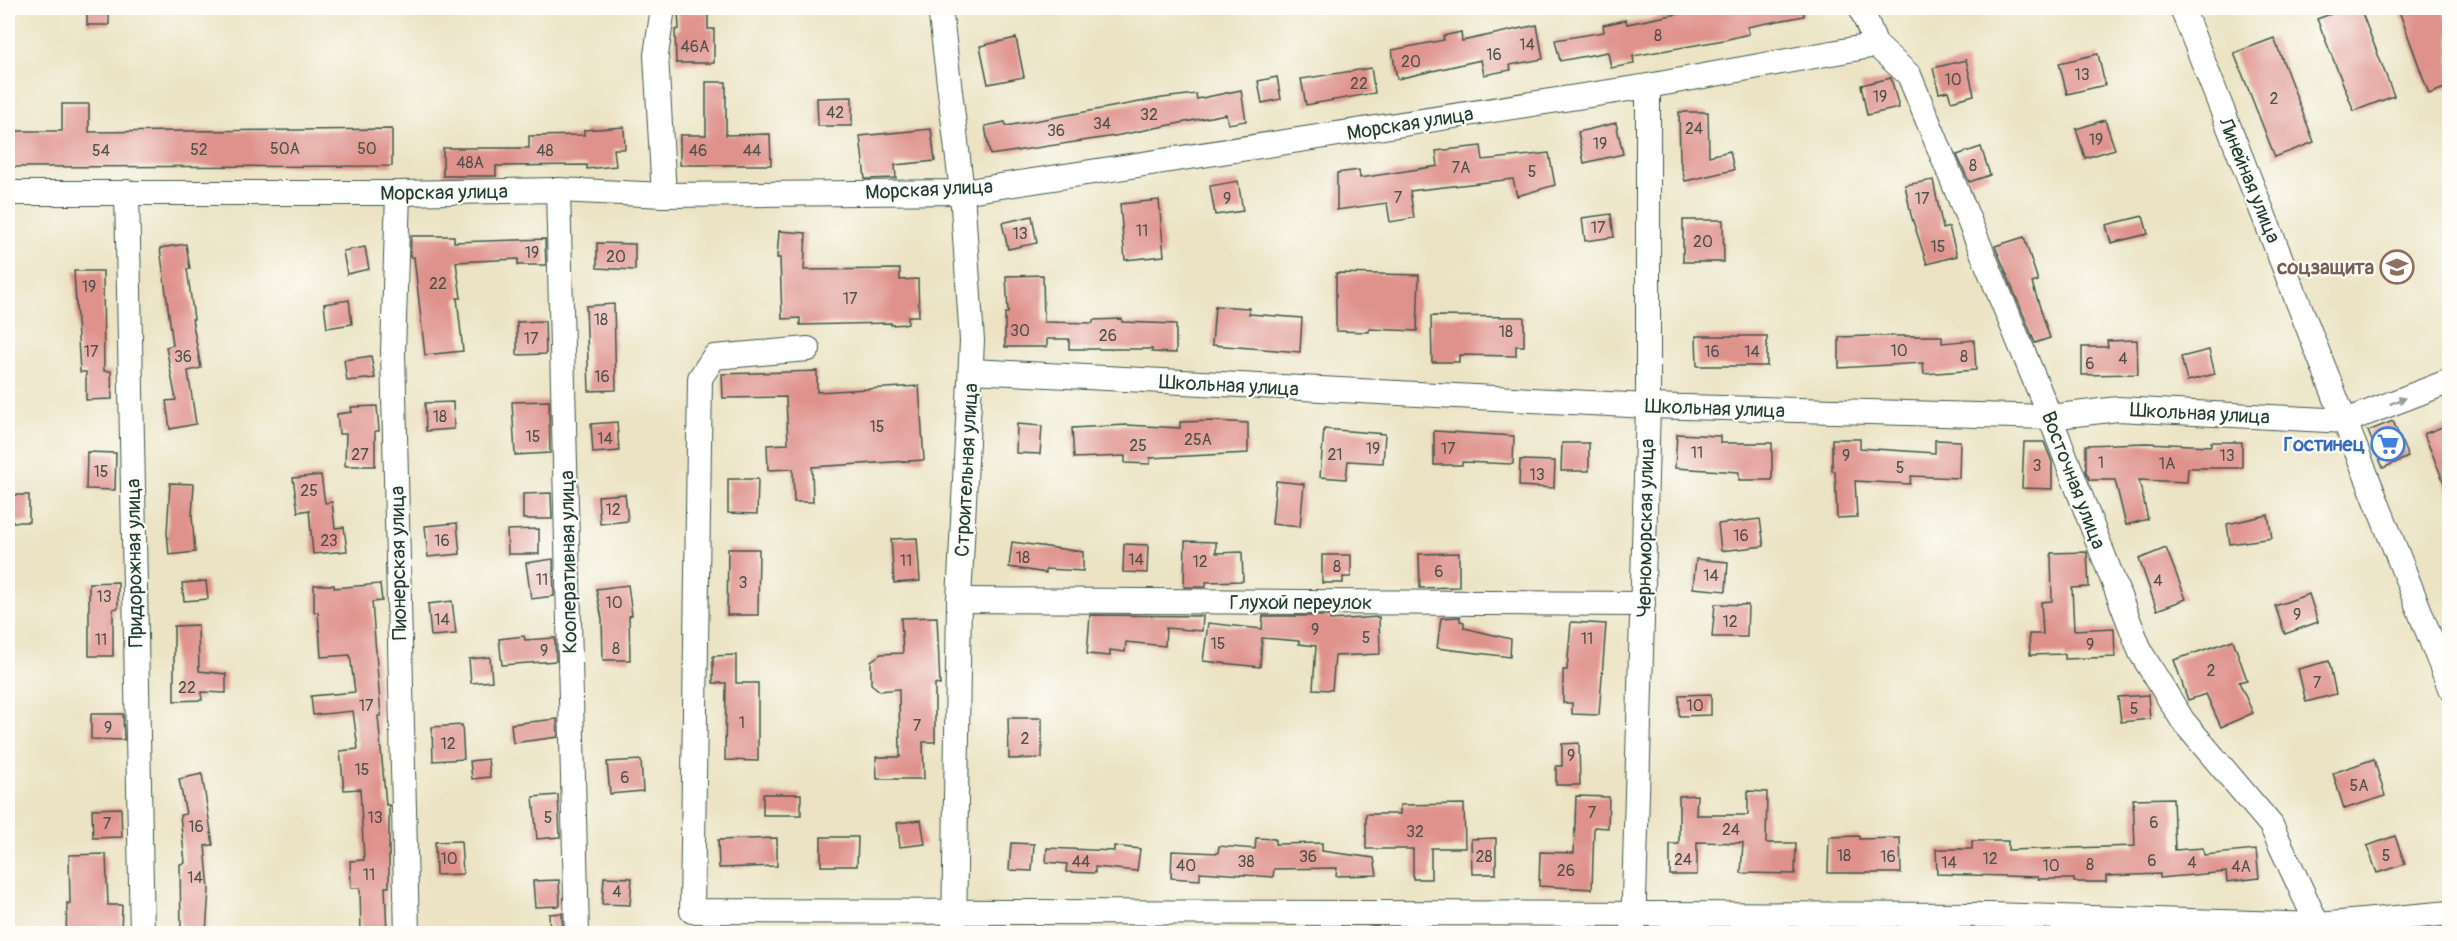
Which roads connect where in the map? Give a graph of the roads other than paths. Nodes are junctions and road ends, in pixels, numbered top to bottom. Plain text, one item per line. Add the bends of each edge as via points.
1 (663, 8) edge
2 (940, 8) edge
3 (1861, 8) edge
4 (2182, 8) edge
5 (1876, 45) junction
6 (1648, 86) junction
7 (558, 190) junction
8 (127, 192) junction
9 (962, 192) junction
10 (8, 193) edge
11 (398, 193) junction
12 (664, 195) junction
13 (808, 349) dead end
14 (972, 371) junction
15 (2450, 381) edge
16 (1648, 406) junction
17 (2050, 417) junction
18 (2346, 421) junction
19 (959, 600) junction
20 (1643, 604) junction
21 (2450, 688) edge
22 (2450, 913) edge
23 (954, 923) edge
24 (1633, 925) edge
25 (2321, 929) edge
26 (142, 933) edge
27 (407, 933) edge
28 (577, 933) edge

1 - 12 street via 656,55
2 - 9 street, Строительная улица
3 - 5 street, Восточная улица
4 - 18 street, Линейная улица
5 - 6 street, Морская улица
5 - 17 street, Восточная улица via 1909,75
6 - 9 street, Морская улица
6 - 16 street, Черноморская улица
7 - 11 street, Морская улица
7 - 12 street, Морская улица
7 - 28 street, Кооперативная улица
8 - 10 street, Морская улица
8 - 11 street, Морская улица
8 - 26 street, Придорожная улица
9 - 12 street, Морская улица
9 - 14 street, Строительная улица
11 - 27 street, Пионерская улица via 393,352
13 - 23 street via 714,357 700,378 692,911
14 - 16 street, Школьная улица
14 - 19 street, Строительная улица
18 -> 15 street, Школьная улица
16 - 17 street, Школьная улица
16 - 20 street, Черноморская улица
17 - 18 street, Школьная улица via 2118,409
17 - 25 street, Восточная улица via 2140,653 2183,721 2271,825
18 - 21 street, Линейная улица
19 - 20 street, Глухой переулок
19 - 23 street, Строительная улица
20 - 24 street, Черноморская улица
22 - 25 street
23 - 24 street
24 - 25 street via 1989,915

